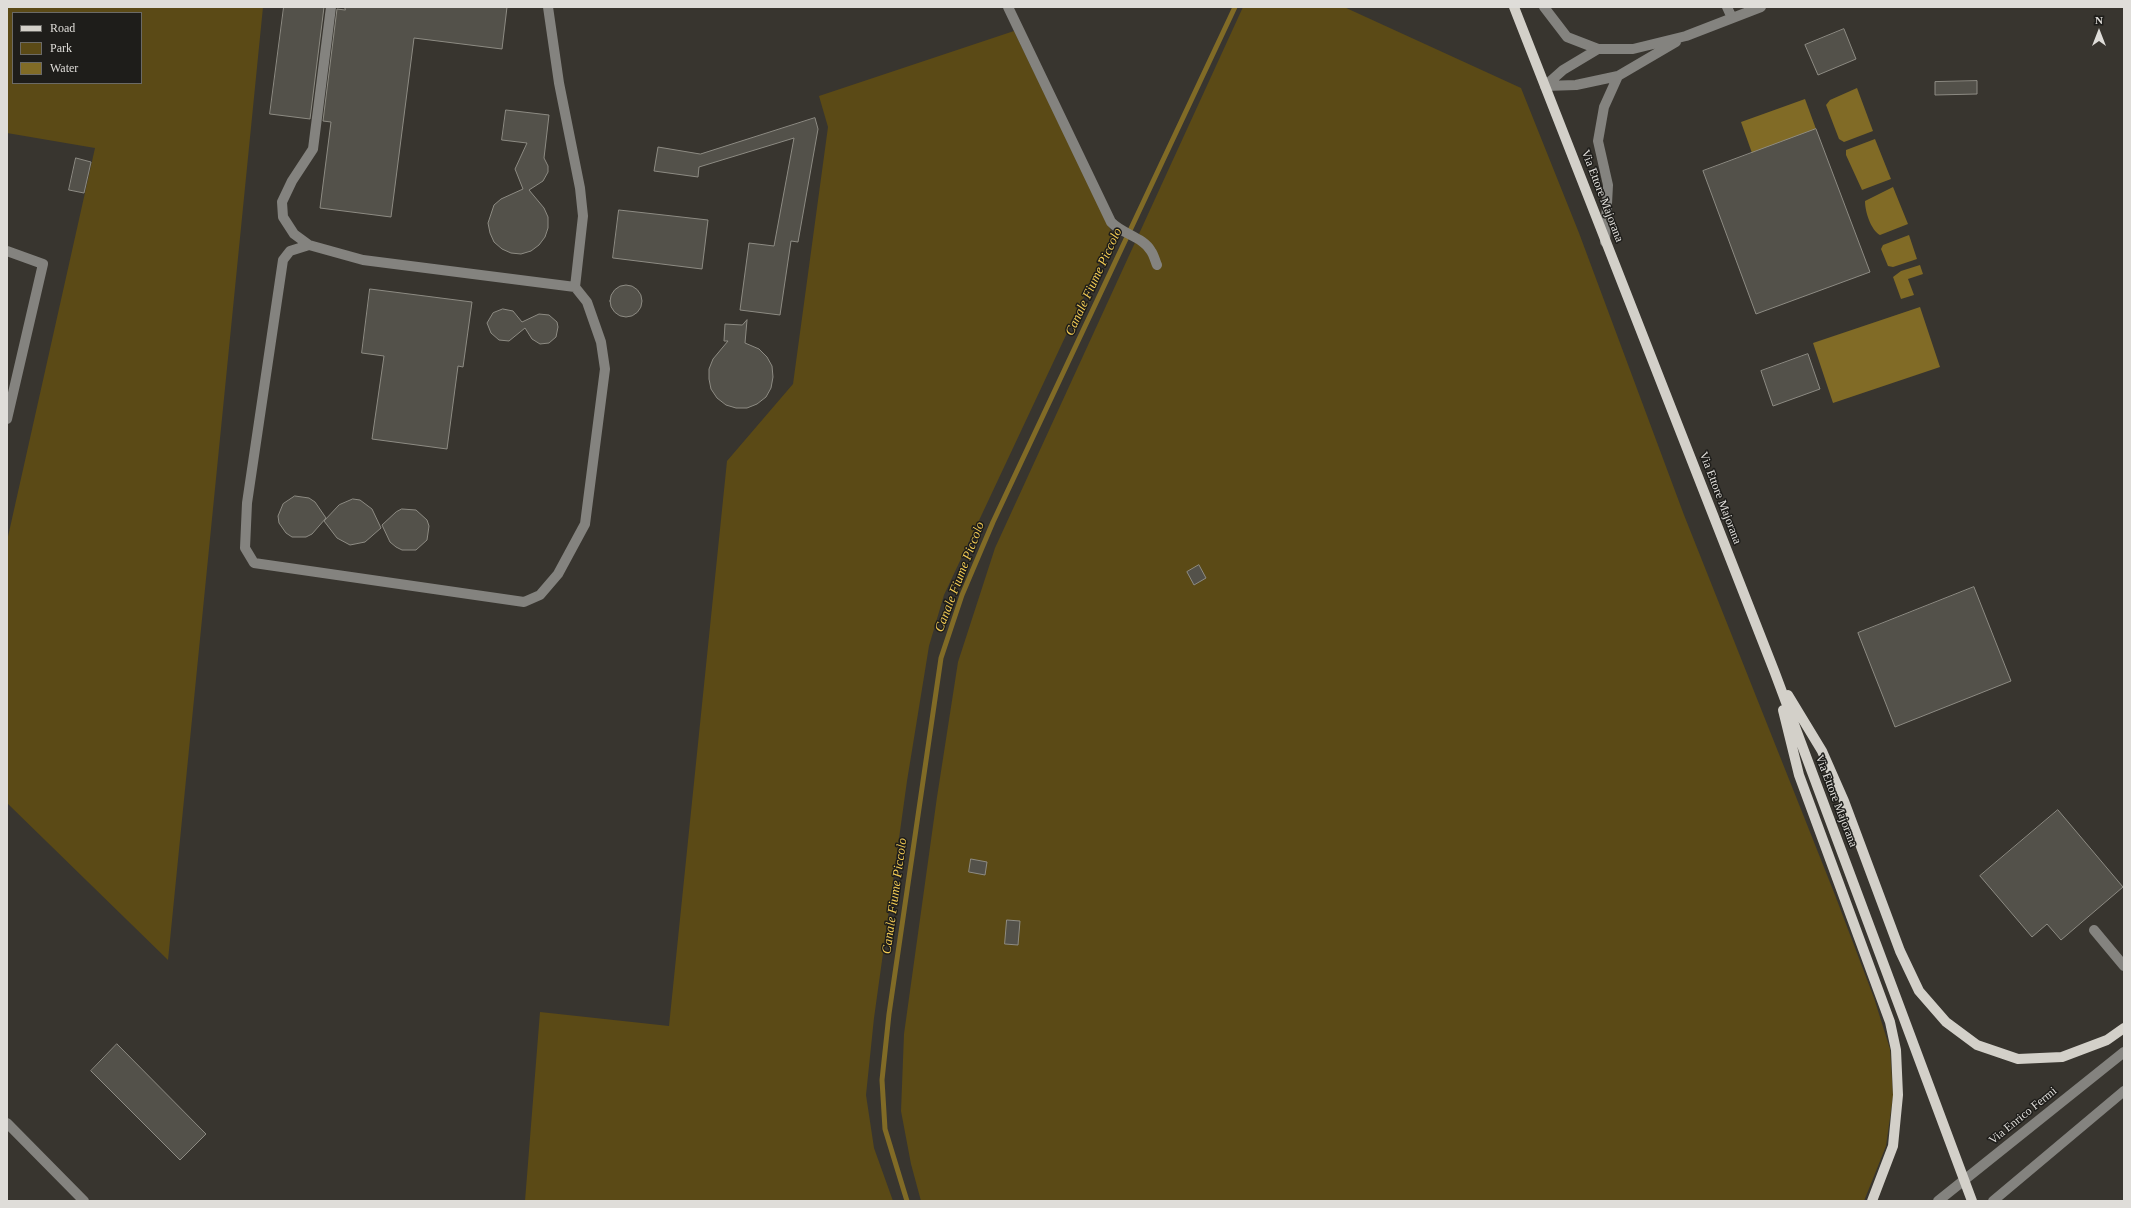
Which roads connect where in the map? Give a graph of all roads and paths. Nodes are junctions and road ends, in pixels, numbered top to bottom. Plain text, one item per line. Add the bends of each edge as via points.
1 (331, 7) edge
2 (548, 7) edge
3 (1008, 7) edge
4 (1514, 7) edge
5 (1544, 7) edge
6 (1727, 7) edge
7 (1761, 7) edge
8 (1732, 18) junction
9 (1686, 36) junction
10 (1598, 49) junction
11 (1618, 76) junction
12 (1544, 86) junction
13 (1605, 242) junction
14 (309, 245) junction
15 (7, 251) edge
16 (1157, 265) dead end
17 (575, 287) junction
18 (7, 419) edge
19 (1775, 673) junction
20 (2094, 930) dead end
21 (2124, 966) edge
22 (2124, 1028) edge
23 (2124, 1052) edge
24 (2124, 1091) edge
25 (7, 1123) edge
26 (84, 1201) edge
27 (1872, 1201) edge
28 (1938, 1201) edge
29 (1972, 1201) edge
30 (1993, 1201) edge

1 - 14 street via 313,149 282,202 283,217 294,234
2 - 17 street via 583,216
3 - 16 street via 1112,222 1118,229 1141,241 1151,250
4 - 12 main road, Via Ettore Majorana
5 - 10 street via 1567,37
6 - 8 street
7 - 8 street
8 - 9 street
9 - 10 street via 1633,49
9 - 11 street
10 - 12 street via 1563,70
11 - 12 street via 1576,85
11 - 13 street via 1604,107 1598,141 1608,185
12 - 13 main road, Via Ettore Majorana
13 - 19 main road, Via Ettore Majorana
14 - 17 street via 363,260
14 - 17 street via 290,251 283,260 247,503 245,548 254,564 524,602 540,595 558,574 585,524 605,369 601,342 587,302
15 - 18 street via 43,264
19 - 22 main road via 1825,758 1844,800 1900,951 1919,991 1946,1022 1977,1045 2018,1059 2062,1057 2107,1040
19 - 27 main road via 1799,775 1890,1022 1896,1050 1898,1095 1893,1146
19 - 29 main road, Via Ettore Majorana
20 - 21 street
23 - 28 street, Via Enrico Fermi
24 - 30 street
25 - 26 street

